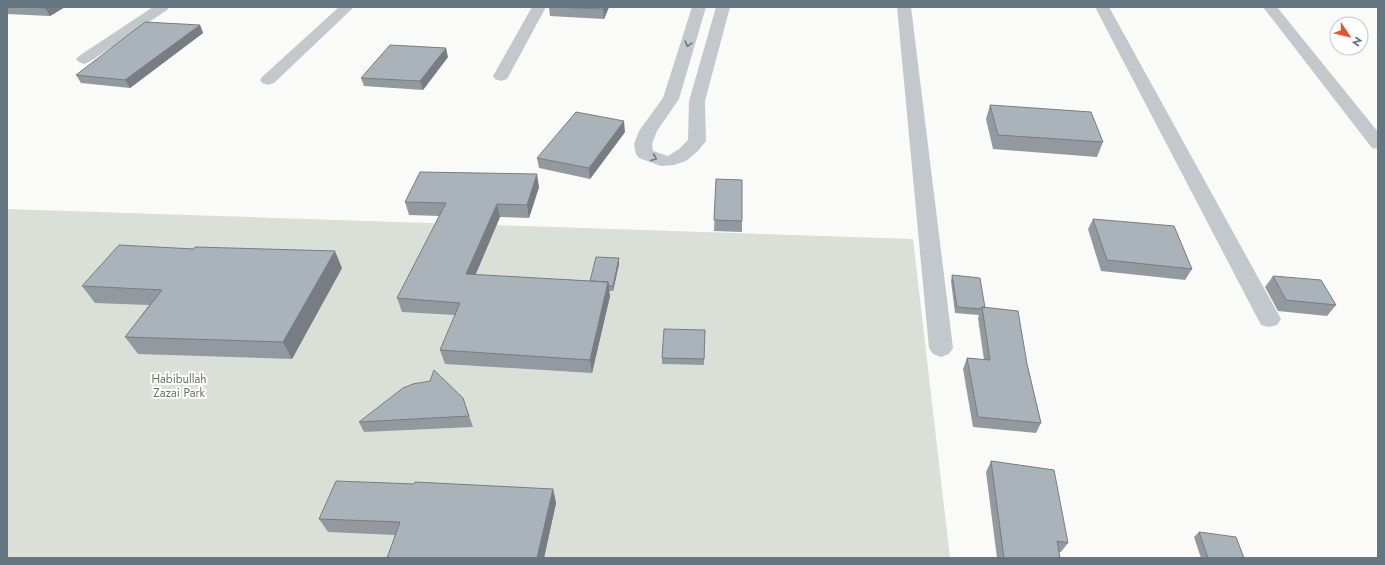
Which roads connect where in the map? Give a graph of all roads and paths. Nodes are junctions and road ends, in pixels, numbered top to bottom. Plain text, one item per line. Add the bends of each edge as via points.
1 (162, 7) edge
2 (347, 7) edge
3 (539, 7) edge
4 (699, 7) edge
5 (723, 7) edge
6 (904, 7) edge
7 (1102, 7) edge
8 (1270, 7) edge
9 (84, 59) dead end
10 (680, 72) junction
11 (705, 73) junction
12 (501, 76) dead end
13 (268, 80) dead end
14 (671, 99) junction
15 (697, 101) junction
16 (1378, 144) edge
17 (1269, 319) dead end
18 (941, 348) dead end

1 - 9 street
2 - 13 street
3 - 12 street
4 -> 10 street
5 - 11 street
6 - 18 street
7 - 17 street
8 - 16 street
10 - 11 street
10 - 14 street
11 - 15 street
14 - 15 street
14 -> 15 street via 648,131 643,144 646,154 656,160 679,158 697,141

